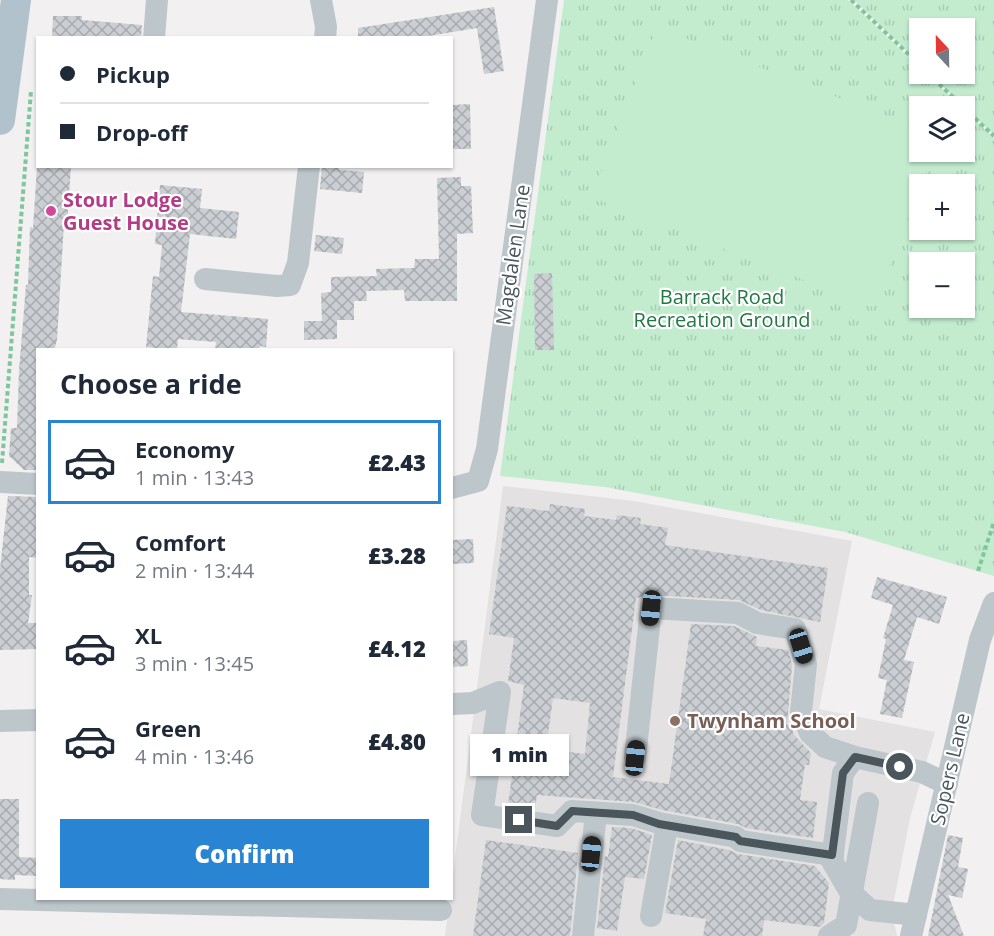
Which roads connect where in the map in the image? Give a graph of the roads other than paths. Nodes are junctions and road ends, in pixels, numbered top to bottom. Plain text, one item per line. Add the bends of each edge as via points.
1 (16, 0) edge
2 (157, 0) edge
3 (321, 0) edge
4 (547, 0) edge
5 (154, 36) edge
6 (325, 36) edge
7 (0, 120) edge
8 (309, 168) edge
9 (205, 279) dead end
10 (1, 474) edge
11 (36, 483) edge
12 (453, 488) edge
13 (994, 603) edge
14 (453, 704) edge
15 (36, 720) edge
16 (0, 722) edge
17 (855, 757) junction
18 (635, 758) dead end
19 (947, 784) junction
20 (868, 803) dead end
21 (596, 813) junction
22 (667, 825) junction
23 (832, 855) junction
24 (850, 892) junction
25 (0, 899) edge
26 (36, 900) edge
27 (40, 900) edge
28 (441, 910) dead end
29 (651, 916) dead end
30 (914, 925) edge
31 (583, 936) edge
32 (830, 936) edge

1 - 7 main road
2 - 5 street
3 - 6 street
4 - 12 street, Magdalen Lane via 487,449 477,481
8 - 9 street via 298,263 290,285
10 - 11 street
13 - 19 street, Sopers Lane via 980,640
14 - 21 street via 473,703 500,692 482,815 557,826 572,811
15 - 16 street
17 - 18 street via 825,747 810,733 801,712 806,664 795,629 757,623 738,613 651,608
17 - 19 street via 922,772
17 - 23 street via 843,773
19 - 30 street, Sopers Lane
20 - 24 street
21 - 22 street via 633,815
21 - 31 street
22 - 23 street
22 - 29 street
23 - 24 street
24 - 30 street via 870,910
24 - 32 street via 846,925
25 - 26 street
27 - 28 street

